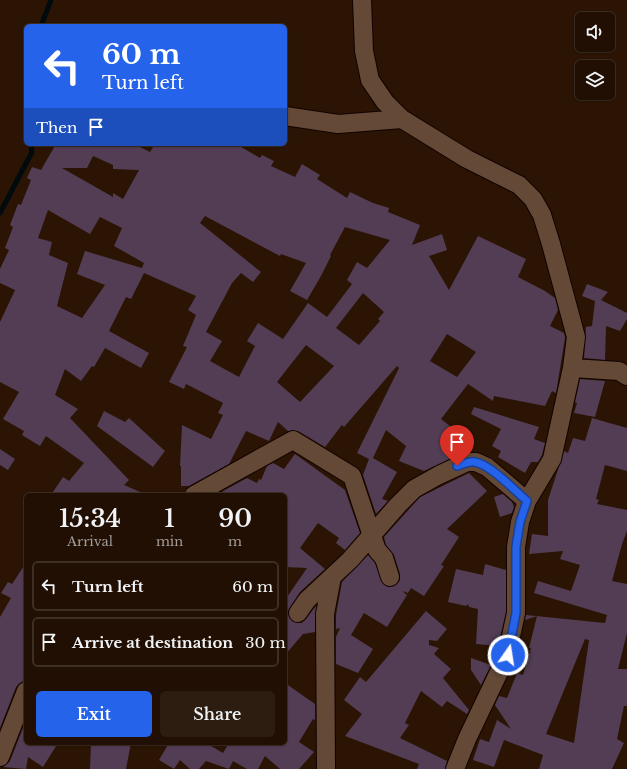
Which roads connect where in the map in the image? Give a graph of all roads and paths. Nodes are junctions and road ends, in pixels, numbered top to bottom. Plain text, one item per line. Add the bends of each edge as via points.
1 (362, 0) edge
2 (287, 116) edge
3 (402, 119) junction
4 (572, 368) junction
5 (627, 376) edge
6 (198, 493) edge
7 (527, 501) junction
8 (372, 536) junction
9 (332, 577) junction
10 (390, 577) dead end
11 (298, 613) dead end
12 (24, 696) edge
13 (0, 756) edge
14 (326, 769) edge
15 (455, 769) edge

1 - 3 street via 364,51 370,80 385,102
2 - 3 street via 338,124
3 - 4 street via 467,159 519,185 533,199 542,215 574,326 576,337
4 - 5 street via 619,371
4 - 7 street via 552,458
6 - 8 street via 293,440 352,476
7 - 8 street via 487,468 476,462 467,462 414,489
7 - 15 street via 516,547 516,613 508,655
8 - 9 street
8 - 10 street via 377,550 384,558
9 - 11 street via 307,600
9 - 14 street via 325,614
12 - 13 street

